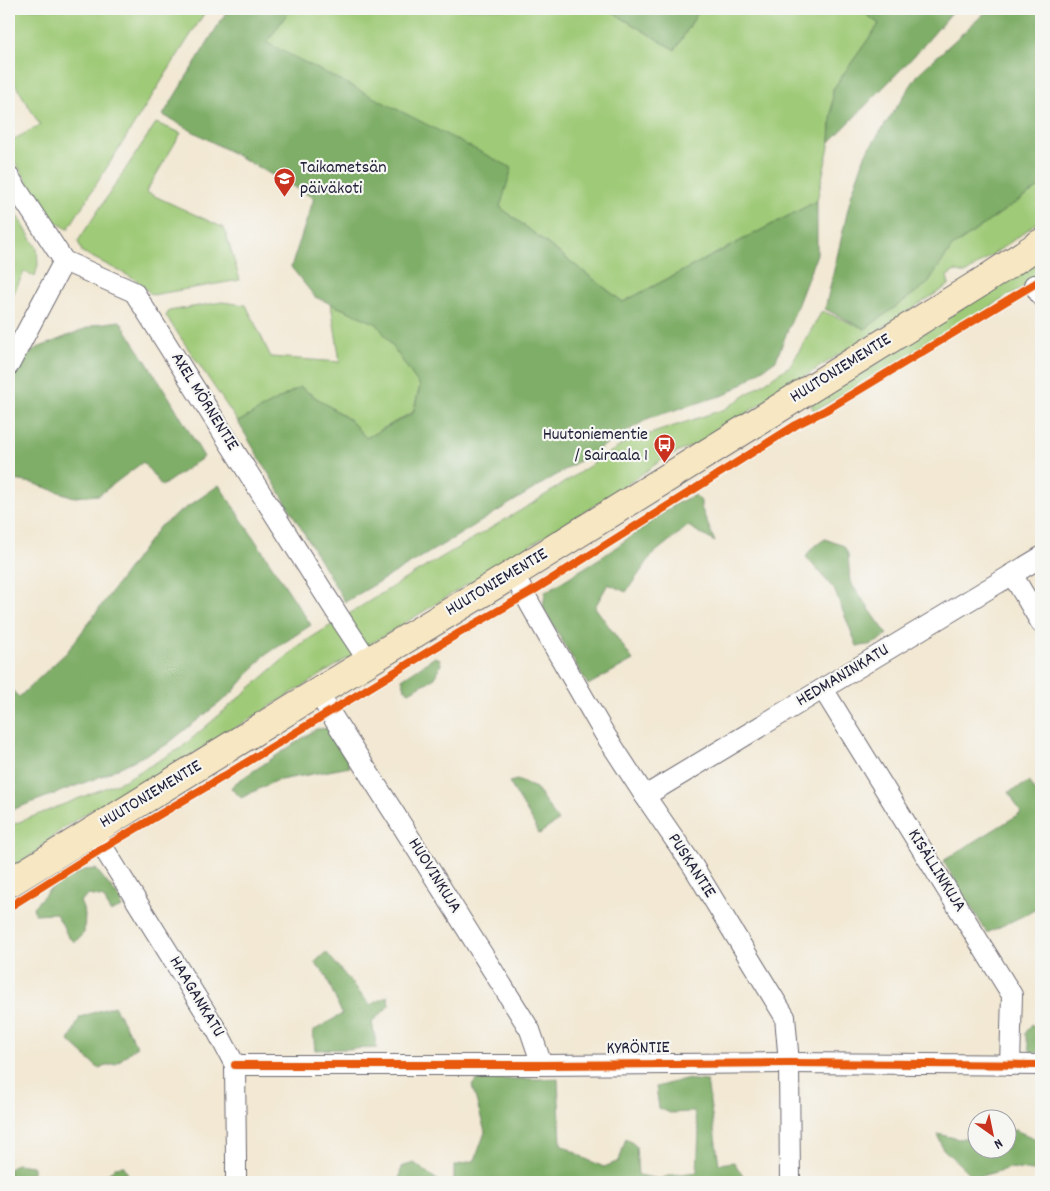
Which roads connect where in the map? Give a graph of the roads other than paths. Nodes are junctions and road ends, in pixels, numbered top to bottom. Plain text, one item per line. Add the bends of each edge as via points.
1 (9, 177) edge
2 (1041, 230) edge
3 (1041, 243) edge
4 (64, 261) junction
5 (983, 280) junction
6 (9, 364) edge
7 (1041, 556) edge
8 (513, 574) junction
9 (1012, 574) junction
10 (1041, 623) edge
11 (369, 662) junction
12 (823, 688) junction
13 (318, 692) junction
14 (645, 796) junction
15 (92, 831) junction
16 (9, 883) edge
17 (789, 1062) junction
18 (235, 1065) junction
19 (542, 1065) junction
20 (1010, 1065) junction
21 (1041, 1065) edge
22 (236, 1182) edge
23 (790, 1182) edge

1 - 4 street
2 - 5 main road, HUUTONIEMENTIE
3 - 5 main road, HUUTONIEMENTIE
4 - 6 street
4 - 11 street, AXEL MÖRNENTIE via 134,292
5 - 8 main road, HUUTONIEMENTIE
7 - 9 street, HEDMANINKATU
8 - 11 main road, HUUTONIEMENTIE
8 - 14 street, PUSKANTIE via 604,733
9 - 10 street
9 - 12 street, HEDMANINKATU
11 - 13 main road, HUUTONIEMENTIE
12 - 14 street, HEDMANINKATU
12 - 20 street, KISÄLLINKUJA via 1012,995
13 - 15 main road, HUUTONIEMENTIE
13 - 19 street, HUOVINKUJA via 530,1030
14 - 17 street, PUSKANTIE via 785,1017
15 - 16 main road, HUUTONIEMENTIE
15 - 18 street, HAAGANKATU via 216,1029
17 - 19 street, KYRÖNTIE
17 - 20 street, KYRÖNTIE
17 - 23 street, PUSKANTIE
18 - 19 street, KYRÖNTIE
18 - 22 street, HAAGANKATU
20 - 21 street, KYRÖNTIE

